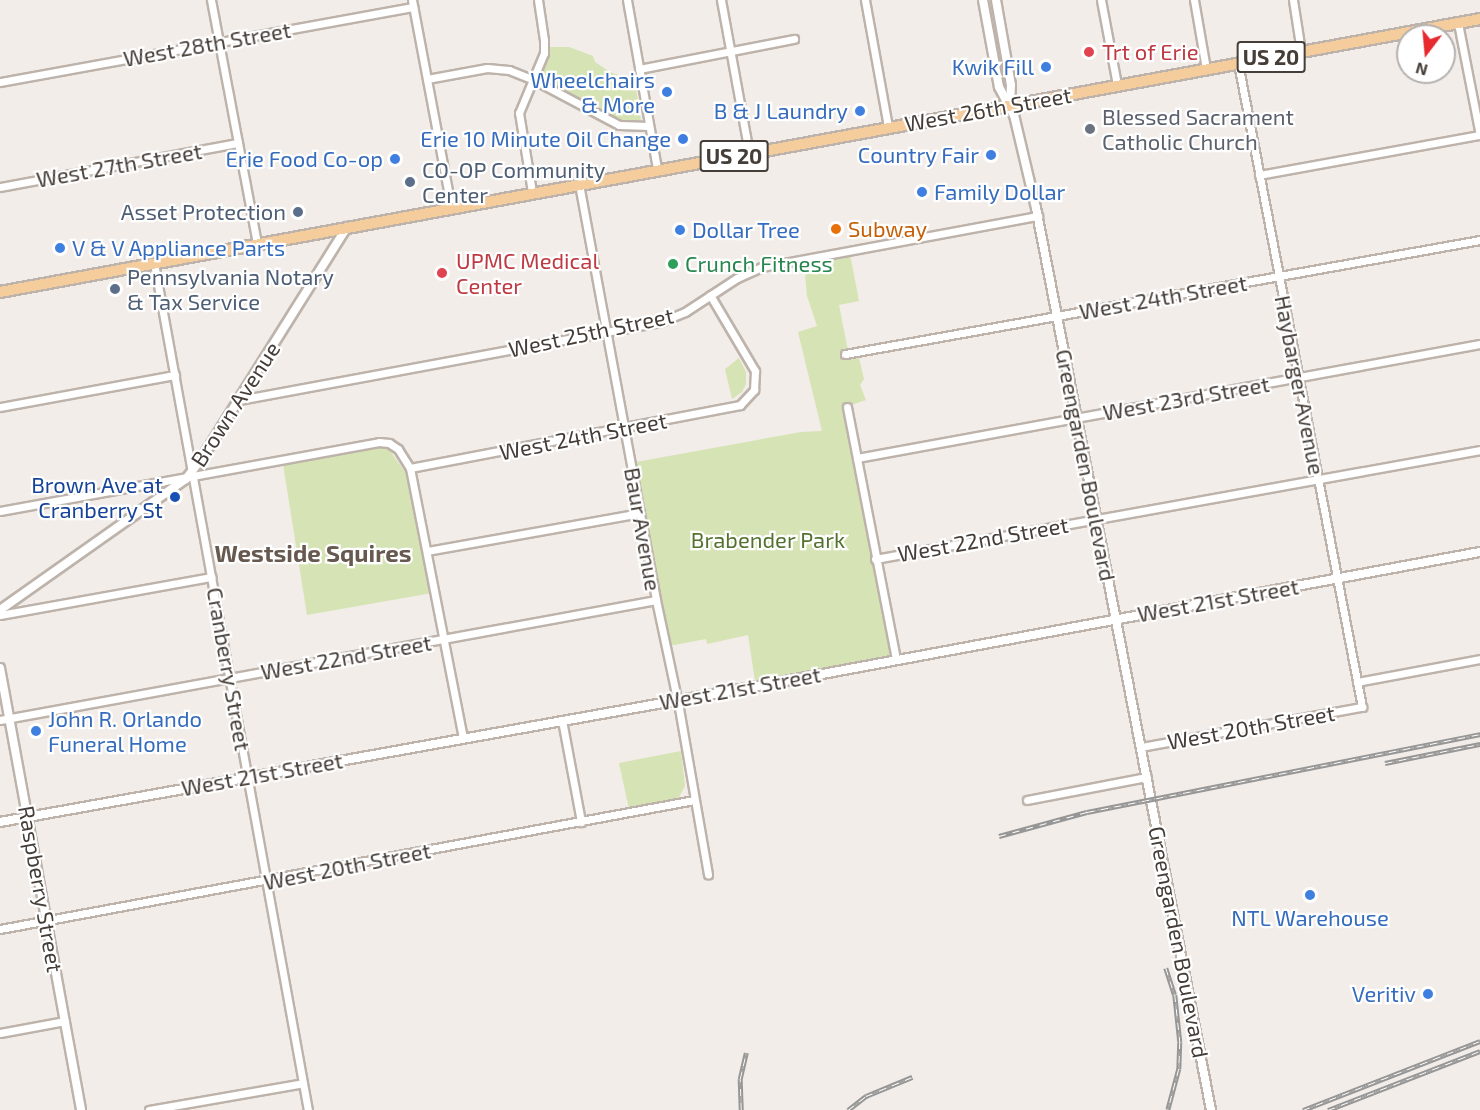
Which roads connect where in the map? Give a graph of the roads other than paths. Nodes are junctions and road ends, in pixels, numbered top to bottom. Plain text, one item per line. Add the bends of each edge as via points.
1 (211, 0) edge
2 (538, 0) edge
3 (627, 0) edge
4 (722, 0) edge
5 (865, 0) edge
6 (983, 0) edge
7 (996, 0) edge
8 (1101, 0) edge
9 (1194, 0) edge
10 (1293, 0) edge
11 (412, 4) edge
12 (1480, 19) edge
13 (1458, 22) junction
14 (794, 39) dead end
15 (219, 42) junction
16 (731, 51) junction
17 (1301, 51) junction
18 (1238, 63) junction
19 (639, 69) junction
20 (1206, 69) junction
21 (427, 78) junction
22 (534, 80) junction
23 (0, 82) edge
24 (1117, 85) junction
25 (1010, 105) junction
26 (649, 126) junction
27 (888, 127) junction
28 (1480, 135) edge
29 (238, 143) junction
30 (749, 153) junction
31 (657, 170) junction
32 (1260, 175) junction
33 (579, 184) junction
34 (0, 187) edge
35 (532, 192) junction
36 (451, 207) junction
37 (1038, 216) junction
38 (347, 226) junction
39 (1480, 240) edge
40 (257, 244) junction
41 (154, 263) junction
42 (1279, 276) junction
43 (0, 292) edge
44 (710, 296) junction
45 (1057, 316) junction
46 (607, 332) junction
47 (1480, 344) edge
48 (846, 354) dead end
49 (175, 375) junction
50 (1298, 378) junction
51 (238, 400) junction
52 (0, 407) edge
53 (847, 407) dead end
54 (1077, 418) junction
55 (625, 429) junction
56 (1480, 450) edge
57 (856, 458) junction
58 (410, 468) junction
59 (192, 474) junction
60 (1318, 479) junction
61 (0, 511) edge
62 (640, 513) junction
63 (1096, 518) junction
64 (427, 551) junction
65 (1480, 552) edge
66 (875, 559) junction
67 (212, 577) junction
68 (1337, 578) junction
69 (656, 600) junction
70 (0, 610) edge
71 (0, 615) edge
72 (1116, 618) junction
73 (444, 639) junction
74 (896, 659) junction
75 (1480, 659) edge
76 (0, 668) edge
77 (231, 678) junction
78 (1357, 682) junction
79 (677, 700) junction
80 (1362, 707) joint
81 (5, 719) edge
82 (562, 720) junction
83 (463, 738) junction
84 (1141, 747) junction
85 (249, 776) junction
86 (1147, 777) junction
87 (694, 800) junction
88 (1027, 800) dead end
89 (27, 817) junction
90 (0, 822) edge
91 (581, 822) junction
92 (708, 874) dead end
93 (268, 881) junction
94 (46, 920) junction
95 (0, 929) edge
96 (65, 1021) junction
97 (0, 1033) edge
98 (303, 1083) junction
99 (81, 1110) edge
100 (149, 1110) edge
101 (308, 1110) edge
102 (1211, 1110) edge

1 - 15 street
2 - 22 street via 545,48
3 - 19 street
4 - 16 street
5 - 27 street
6 - 25 street, Greengarden Boulevard via 999,87
7 - 25 street, Greengarden Boulevard via 1011,85
8 - 24 street
9 - 20 street
10 - 17 street
11 - 15 street, West 28th Street
11 - 21 street
12 - 13 main road, West 26th Street / US 20
13 - 17 main road, West 26th Street / US 20
13 - 28 street
14 - 16 street
15 - 23 street, West 28th Street
15 - 29 street
16 - 19 street
16 - 30 street
17 - 18 main road, West 26th Street / US 20
18 - 20 main road, West 26th Street / US 20
18 - 32 street, Haybarger Avenue
19 - 26 street
20 - 24 main road, West 26th Street / US 20
21 - 22 street via 495,68
21 - 36 street
22 - 26 street via 619,125
22 - 35 street via 519,113
24 - 25 main road, West 26th Street / US 20
25 - 27 main road, West 26th Street / US 20
25 - 37 street, Greengarden Boulevard
26 - 31 street
27 - 30 main road, West 26th Street / US 20
28 - 32 street
29 - 34 street, West 27th Street
29 - 40 street
30 - 31 main road, West 26th Street / US 20
31 - 33 main road, West 26th Street / US 20
32 - 42 street, Haybarger Avenue
33 - 35 main road, West 26th Street / US 20
33 - 46 street, Baur Avenue
35 - 36 main road, West 26th Street / US 20
36 - 38 main road, West 26th Street / US 20
37 - 44 street, West 25th Street via 762,267
37 - 45 street, Greengarden Boulevard
38 - 40 main road, West 26th Street / US 20
38 - 51 street, Brown Avenue
39 - 42 street, West 24th Street
40 - 41 main road, West 26th Street / US 20
41 - 43 main road, West 26th Street / US 20
41 - 49 street, Cranberry Street
42 - 45 street, West 24th Street
42 - 50 street, Haybarger Avenue
44 - 46 street, West 25th Street via 669,319
44 - 55 street, West 24th Street via 752,362 756,379 752,394 734,407
45 - 48 street, West 24th Street
45 - 54 street, Greengarden Boulevard
46 - 51 street, West 25th Street
46 - 55 street, Baur Avenue
47 - 50 street, West 23rd Street
49 - 52 street
49 - 59 street, Cranberry Street
50 - 54 street, West 23rd Street
50 - 60 street, Haybarger Avenue
51 - 59 street, Brown Avenue
53 - 57 street
54 - 57 street, West 23rd Street
54 - 63 street, Greengarden Boulevard
55 - 58 street, West 24th Street
55 - 62 street, Baur Avenue
56 - 60 street, West 22nd Street
57 - 66 street
58 - 59 street via 398,449 379,442
58 - 64 street
59 - 61 street
59 - 67 street, Cranberry Street
59 - 70 street, Brown Avenue
60 - 63 street, West 22nd Street
60 - 68 street, Haybarger Avenue
62 - 64 street
62 - 69 street, Baur Avenue
63 - 66 street, West 22nd Street
63 - 72 street, Greengarden Boulevard
64 - 73 street
65 - 68 street, West 21st Street
66 - 74 street
67 - 71 street
67 - 77 street, Cranberry Street
68 - 72 street, West 21st Street
68 - 78 street, Haybarger Avenue
69 - 73 street, West 22nd Street
69 - 79 street, Baur Avenue
72 - 74 street, West 21st Street
72 - 84 street, Greengarden Boulevard
73 - 77 street, West 22nd Street
73 - 83 street
74 - 79 street, West 21st Street
75 - 78 street, West 20th Street
76 - 81 street, Raspberry Street
77 - 81 street, West 22nd Street
77 - 85 street, Cranberry Street
78 - 80 street, Haybarger Avenue
79 - 82 street, West 21st Street
79 - 87 street, Baur Avenue
80 - 84 street, West 20th Street
81 - 89 street, Raspberry Street
82 - 83 street, West 21st Street
82 - 91 street
83 - 85 street, West 21st Street
84 - 86 street, Greengarden Boulevard
85 - 89 street, West 21st Street
85 - 93 street, Cranberry Street
86 - 88 street, West 20th Street
86 - 102 street, Greengarden Boulevard
87 - 91 street, West 20th Street
87 - 92 street, Baur Avenue
89 - 90 street, West 21st Street
89 - 94 street, Raspberry Street
91 - 93 street, West 20th Street
93 - 94 street, West 20th Street
93 - 98 street, Cranberry Street
94 - 95 street, West 20th Street
94 - 96 street, Raspberry Street
96 - 97 street
96 - 99 street, Raspberry Street
98 - 100 street
98 - 101 street, Cranberry Street

